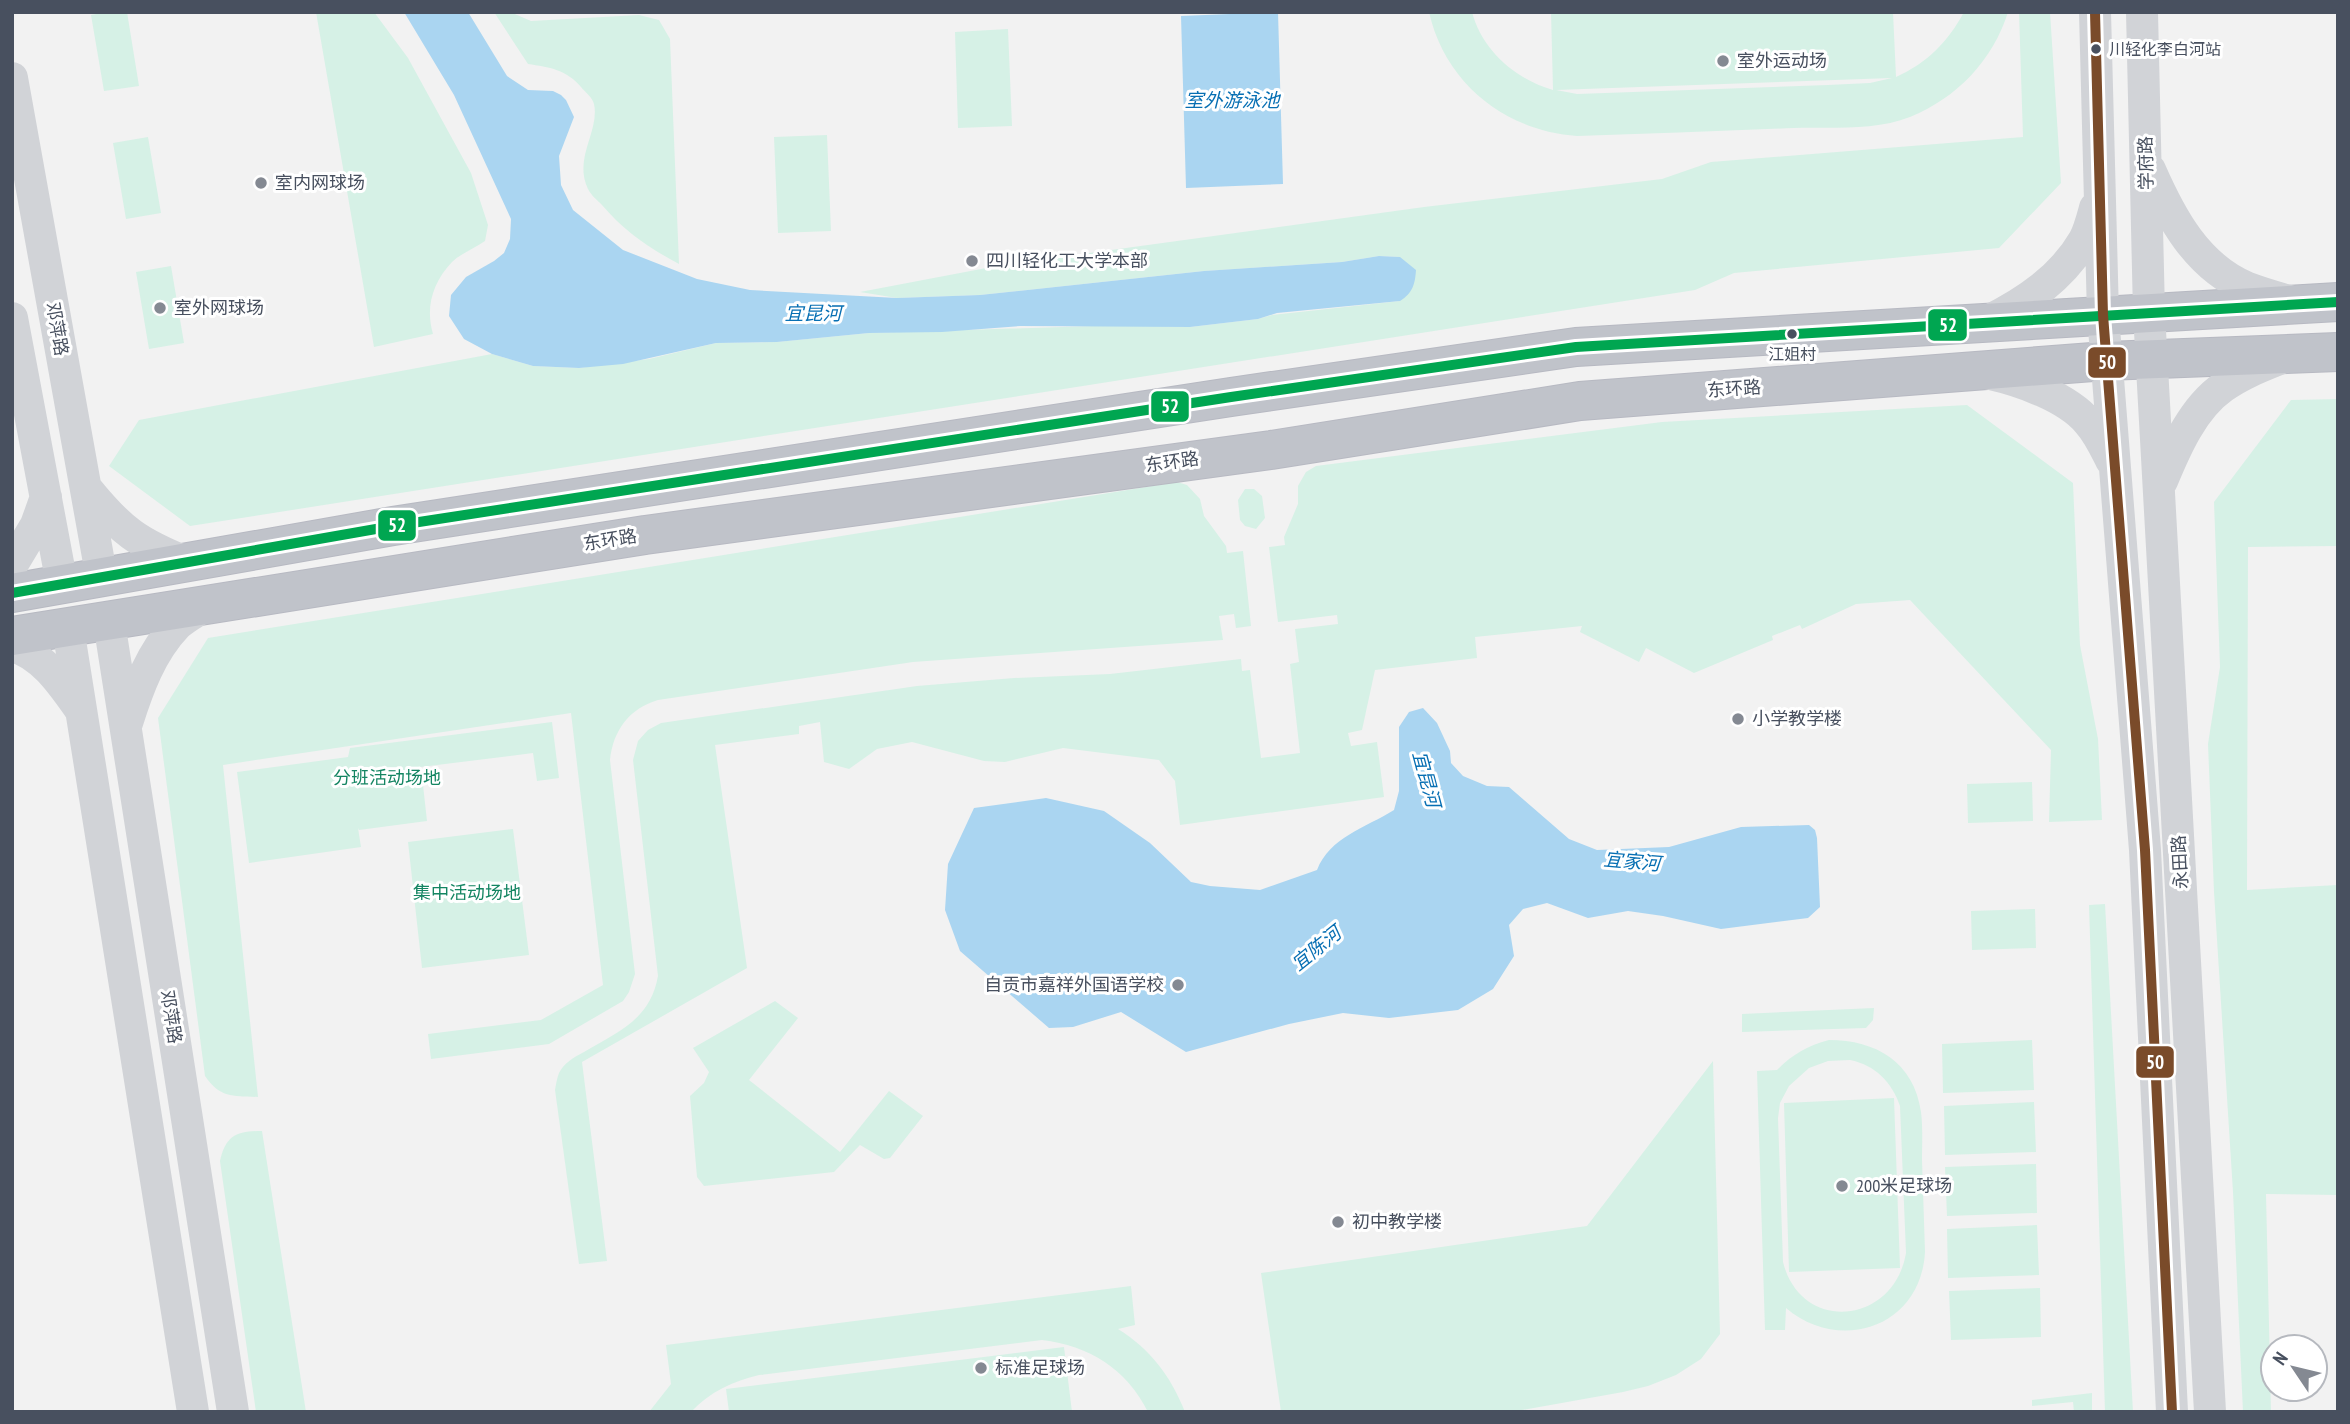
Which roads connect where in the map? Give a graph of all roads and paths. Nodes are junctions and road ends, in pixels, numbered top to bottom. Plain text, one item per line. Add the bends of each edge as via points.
1 (2095, 12) edge
2 (2142, 12) edge
3 (12, 78) edge
4 (2146, 159) junction
5 (2100, 194) junction
6 (2338, 302) edge
7 (2297, 304) junction
8 (2149, 313) junction
9 (2103, 315) junction
10 (12, 318) edge
11 (1985, 323) junction
12 (2338, 352) edge
13 (2291, 354) junction
14 (2153, 359) junction
15 (2106, 361) junction
16 (1979, 371) junction
17 (2114, 468) junction
18 (2160, 485) junction
19 (86, 488) junction
20 (46, 497) junction
21 (188, 563) junction
22 (12, 565) edge
23 (102, 579) junction
24 (62, 584) junction
25 (12, 593) edge
26 (204, 606) junction
27 (109, 622) junction
28 (68, 628) junction
29 (12, 636) edge
30 (12, 646) edge
31 (81, 711) junction
32 (126, 727) junction
33 (193, 1412) edge
34 (233, 1412) edge
35 (2172, 1412) edge
36 (2210, 1412) edge

1 - 5 main road
2 - 4 main road, 学府路
3 - 19 main road, 邓萍路
4 - 7 main road via 2179,228 2207,262 2245,287
4 - 8 main road, 学府路
5 - 9 main road
5 - 11 main road via 2085,238 2065,268 2013,309
6 - 7 highway
7 - 8 highway
8 - 9 highway
8 - 14 main road, 永田路
9 - 11 highway
9 - 15 main road, 永田路
10 - 20 main road
11 - 21 highway via 1576,347 406,524
12 - 13 highway, 东环路
13 - 14 highway, 东环路
13 - 18 main road via 2222,387 2197,412
14 - 15 highway, 东环路
14 - 18 main road, 永田路
15 - 16 highway, 东环路
15 - 17 main road, 永田路
16 - 17 main road via 2021,381 2087,419
16 - 26 highway, 东环路 via 1580,401 1271,450 645,535
17 - 35 main road, 永田路 via 2145,850
18 - 36 main road, 永田路
19 - 21 main road via 123,530
19 - 23 main road, 邓萍路
20 - 22 main road via 36,525
20 - 24 main road
21 - 23 highway
23 - 24 highway
24 - 25 highway
26 - 27 highway, 东环路
26 - 32 main road via 178,624 162,645 140,684
27 - 28 highway, 东环路
27 - 32 main road, 邓萍路
28 - 29 highway, 东环路
28 - 31 main road
30 - 31 main road via 57,677
31 - 33 main road
32 - 34 main road, 邓萍路

